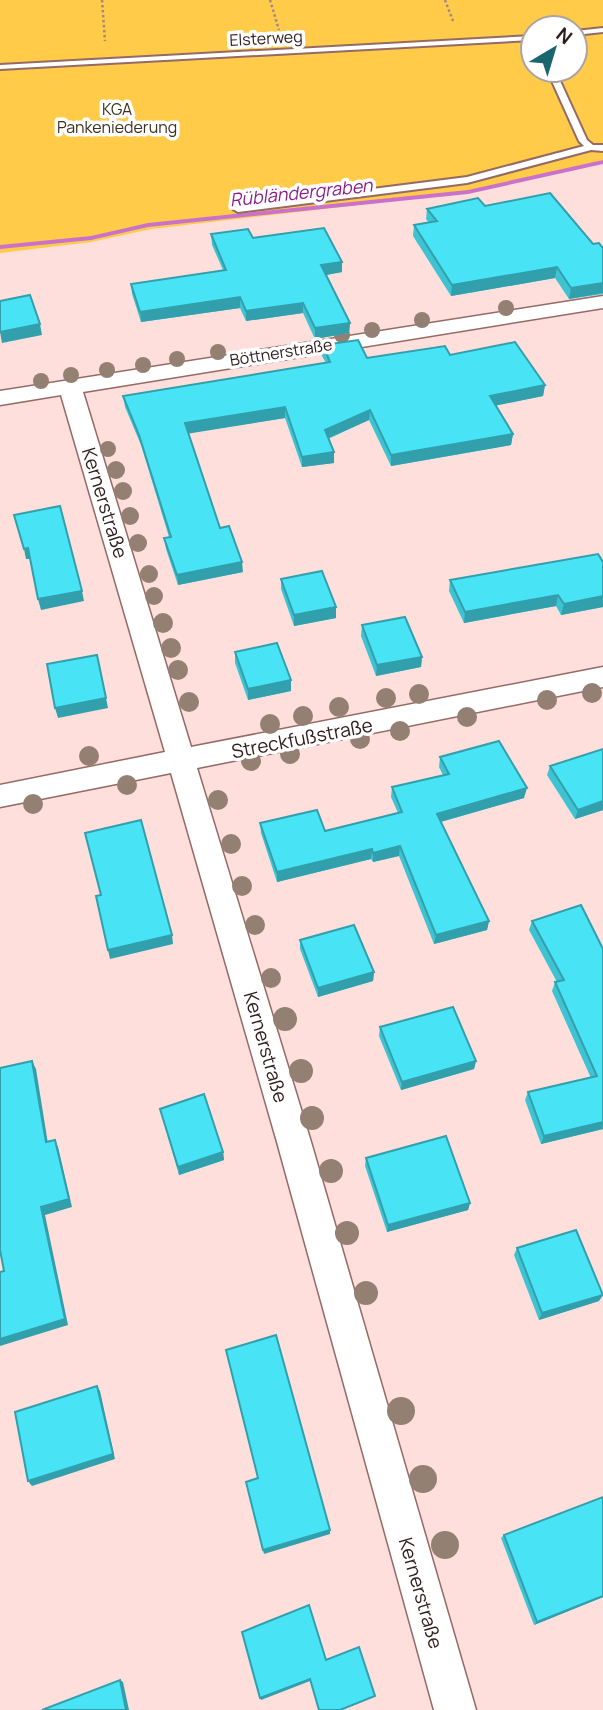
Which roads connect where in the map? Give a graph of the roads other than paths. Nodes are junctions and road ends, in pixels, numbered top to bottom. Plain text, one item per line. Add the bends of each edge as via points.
1 (519, 39) edge
2 (0, 67) edge
3 (557, 84) edge
4 (591, 147) junction
5 (603, 148) edge
6 (238, 209) dead end
7 (603, 302) edge
8 (70, 386) junction
9 (0, 398) edge
10 (603, 677) edge
11 (183, 762) junction
12 (0, 796) edge
13 (454, 1710) edge

1 - 2 lane, Elsterweg
3 - 4 lane via 583,141
4 - 5 lane
4 - 6 lane via 467,180
7 - 8 street, Böttnerstraße
8 - 9 street, Böttnerstraße
8 - 11 street, Kernerstraße
10 - 11 street, Streckfußstraße
11 - 12 street, Streckfußstraße
11 - 13 street, Kernerstraße

